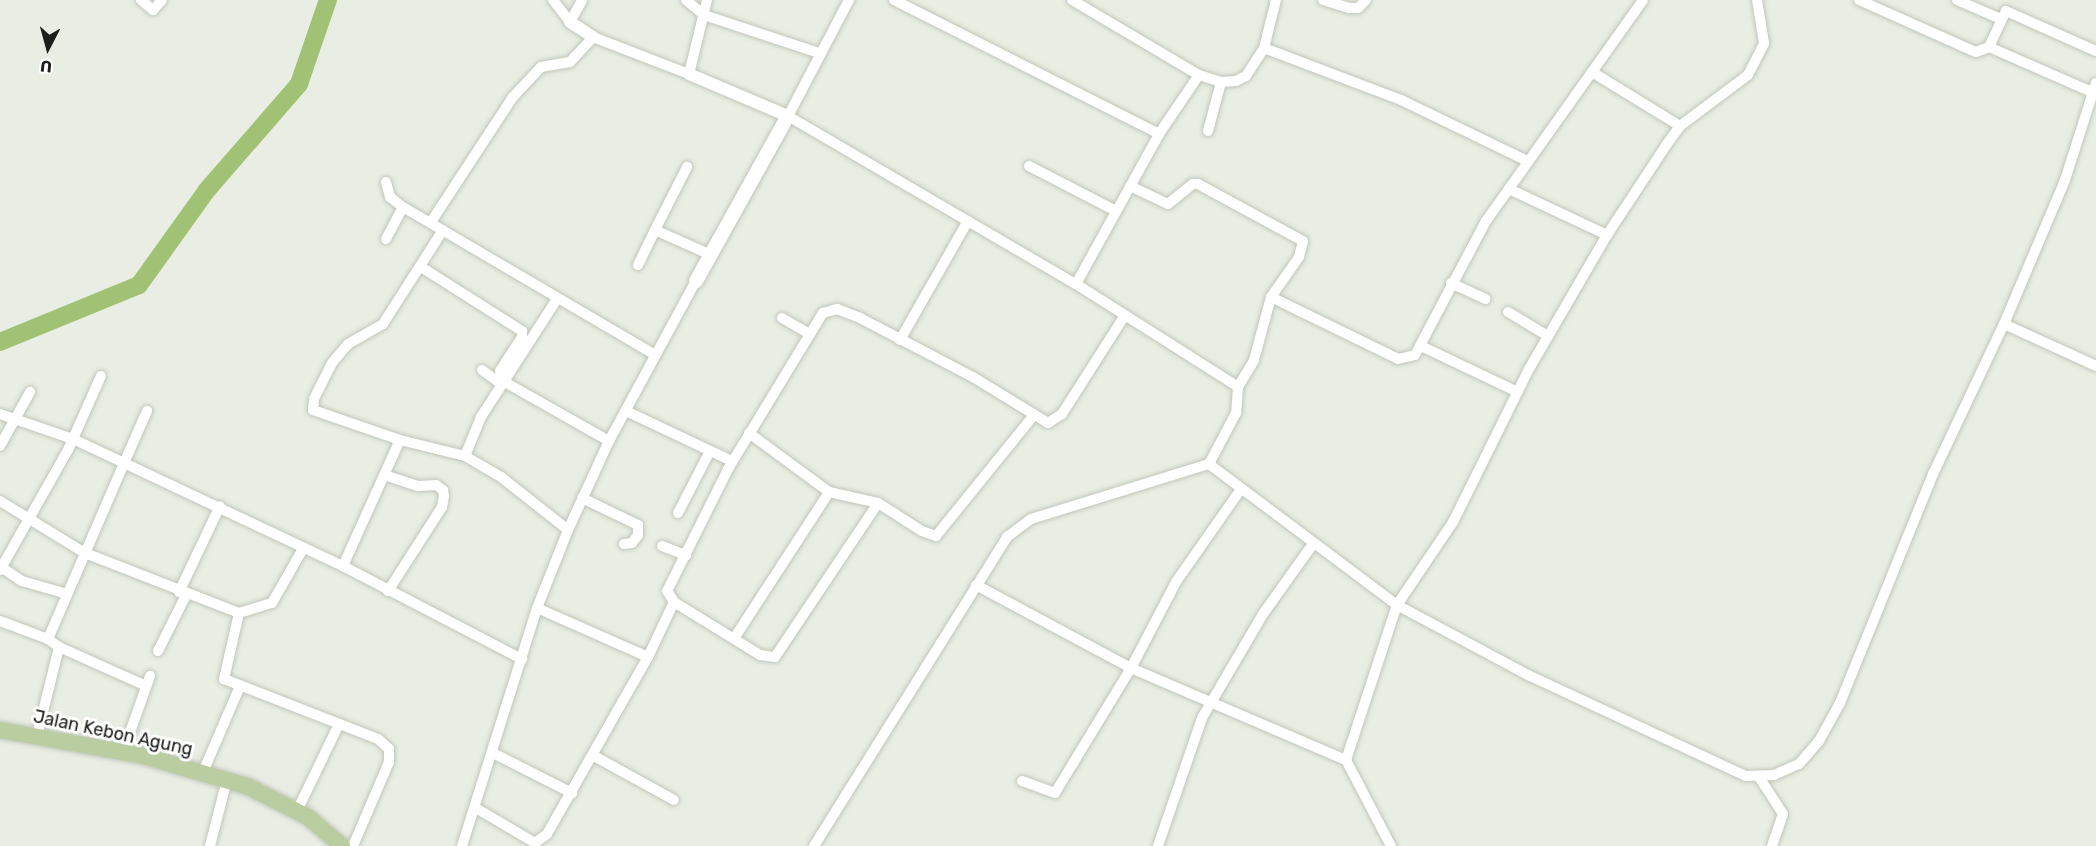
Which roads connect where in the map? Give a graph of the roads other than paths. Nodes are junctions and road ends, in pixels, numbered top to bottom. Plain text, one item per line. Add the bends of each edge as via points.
1 (141, 0) edge
2 (162, 0) edge
3 (553, 0) edge
4 (582, 0) edge
5 (686, 0) edge
6 (707, 0) edge
7 (849, 0) edge
8 (894, 0) edge
9 (1072, 0) edge
10 (1276, 0) edge
11 (1323, 0) edge
12 (1366, 0) edge
13 (1642, 0) edge
14 (1757, 0) edge
15 (1859, 0) edge
16 (1957, 0) edge
17 (704, 15) junction
18 (2001, 20) junction
19 (570, 22) junction
20 (593, 38) junction
21 (1989, 47) junction
22 (1264, 48) junction
23 (2096, 51) edge
24 (819, 53) junction
25 (1592, 72) junction
26 (688, 74) junction
27 (1199, 75) junction
28 (1221, 82) junction
29 (2094, 88) edge
30 (788, 116) junction
31 (1680, 126) junction
32 (1208, 131) dead end
33 (1159, 134) junction
34 (1527, 160) junction
35 (1029, 166) dead end
36 (687, 167) dead end
37 (386, 182) dead end
38 (1130, 186) junction
39 (1509, 189) junction
40 (403, 207) junction
41 (1116, 211) junction
42 (968, 221) junction
43 (431, 222) junction
44 (443, 230) junction
45 (655, 230) junction
46 (1607, 235) junction
47 (386, 239) dead end
48 (711, 255) junction
49 (638, 265) dead end
50 (421, 267) junction
51 (696, 280) joint
52 (1451, 283) junction
53 (1076, 284) junction
54 (1271, 297) junction
55 (557, 299) junction
56 (1485, 300) dead end
57 (1508, 312) dead end
58 (1125, 315) junction
59 (782, 318) dead end
60 (2004, 324) junction
61 (808, 333) junction
62 (1548, 336) junction
63 (900, 340) junction
64 (1421, 346) junction
65 (655, 355) junction
66 (2096, 366) edge
67 (482, 370) dead end
68 (101, 376) dead end
69 (502, 383) junction
70 (1238, 387) junction
71 (30, 392) dead end
72 (1518, 392) junction
73 (147, 411) dead end
74 (626, 411) junction
75 (0, 414) edge
76 (1034, 415) junction
77 (15, 419) junction
78 (749, 433) junction
79 (73, 440) junction
80 (400, 440) junction
81 (609, 441) junction
82 (0, 446) edge
83 (710, 451) junction
84 (465, 456) junction
85 (732, 461) junction
86 (124, 463) junction
87 (1209, 464) junction
88 (384, 475) junction
89 (1241, 489) junction
90 (829, 492) junction
91 (582, 498) junction
92 (0, 501) edge
93 (879, 503) junction
94 (220, 506) junction
95 (678, 513) dead end
96 (27, 520) junction
97 (568, 530) junction
98 (624, 544) dead end
99 (1313, 544) junction
100 (662, 546) dead end
101 (304, 548) junction
102 (85, 553) junction
103 (686, 555) junction
104 (343, 566) junction
105 (1, 569) edge
106 (976, 585) junction
107 (388, 591) junction
108 (182, 593) junction
109 (67, 594) junction
110 (674, 602) junction
111 (1397, 604) junction
112 (537, 608) junction
113 (239, 613) junction
114 (0, 621) edge
115 (735, 638) junction
116 (48, 639) junction
117 (59, 647) junction
118 (158, 651) dead end
119 (648, 657) junction
120 (522, 659) junction
121 (1131, 668) junction
122 (240, 686) junction
123 (1212, 704) junction
124 (339, 724) junction
125 (0, 730) edge
126 (36, 736) junction
127 (123, 752) junction
128 (493, 753) junction
129 (594, 756) junction
130 (1346, 760) junction
131 (203, 772) junction
132 (1759, 777) junction
133 (227, 780) junction
134 (1022, 781) dead end
135 (572, 793) junction
136 (674, 800) dead end
137 (474, 807) junction
138 (297, 811) junction
139 (1389, 845) edge
140 (210, 846) edge
141 (342, 846) edge
142 (353, 846) edge
143 (462, 846) edge
144 (814, 846) edge
145 (1158, 846) edge
146 (1772, 846) edge

1 - 2 street via 153,10
3 - 19 street
4 - 19 street
5 - 17 street
6 - 17 street
7 - 24 street
8 - 33 street
9 - 27 street
10 - 22 street
11 - 12 street via 1358,8
13 - 25 street
14 - 31 street via 1764,43 1748,75
15 - 21 street via 1976,52
16 - 18 street
17 - 24 street
17 - 26 street
18 - 21 street
18 - 23 street via 2010,12
19 - 20 street
20 - 26 street
20 - 43 street via 570,62 542,67 512,98
21 - 29 street
22 - 28 street via 1246,76
22 - 34 street via 1401,100
24 - 30 street
25 - 31 street
25 - 34 street
26 - 30 street
27 - 28 street
27 - 33 street
28 - 32 street
29 - 60 street via 2065,180
30 - 42 street
30 - 48 main road
31 - 46 street
33 - 38 street
34 - 39 street
35 - 41 street
36 - 45 street
37 - 40 street via 390,197
38 - 41 street
38 - 54 street via 1168,204 1198,184 1303,241 1299,257
39 - 46 street
39 - 52 street
40 - 43 street
40 - 47 street
41 - 53 street
42 - 53 street
42 - 63 street
43 - 44 street
44 - 50 street
44 - 55 street
45 - 48 street
45 - 49 street
46 - 62 street
48 - 51 main road
50 - 69 street via 522,331 500,371
50 - 80 street via 383,324 348,344 332,363 312,405 317,415
51 - 65 street
52 - 56 street
52 - 64 street
53 - 58 street
54 - 64 street via 1398,359 1415,355
54 - 70 street via 1254,360
55 - 65 street
55 - 69 street
57 - 62 street
58 - 70 street
58 - 76 street via 1058,420 1048,423
59 - 61 street
60 - 66 street
60 - 132 street via 1933,474 1840,703 1809,755 1787,770
61 - 63 street via 823,313 837,309
61 - 78 street
62 - 72 street
63 - 76 street via 973,377
64 - 72 street
65 - 74 street
67 - 69 street
68 - 79 street
69 - 81 street
69 - 84 street via 481,417
70 - 87 street via 1236,413
71 - 77 street
72 - 111 street via 1453,522
73 - 86 street
74 - 81 street
74 - 83 street
75 - 77 street
76 - 93 street via 936,536
77 - 79 street
77 - 82 street
78 - 85 street
78 - 90 street
79 - 86 street
79 - 96 street
80 - 84 street
80 - 88 street
81 - 91 street
83 - 85 street
83 - 95 street
84 - 97 street via 501,477
85 - 103 street
86 - 94 street
86 - 102 street
87 - 89 street
87 - 106 street via 1031,519 1007,537
88 - 104 street
88 - 107 street via 418,486 436,485 444,496 442,507
89 - 99 street
89 - 121 street via 1176,582
90 - 93 street
90 - 115 street
91 - 97 street
91 - 98 street via 638,525 638,535 632,543
92 - 96 street
93 - 115 street via 780,655 759,655
94 - 101 street
94 - 108 street
96 - 102 street
96 - 105 street
97 - 112 street
99 - 111 street
99 - 123 street via 1263,614
100 - 103 street
101 - 104 street
101 - 113 street via 272,603
102 - 108 street
102 - 109 street
103 - 110 street via 667,591
104 - 107 street
105 - 109 street via 22,581
106 - 121 street
106 - 144 street
107 - 120 street
108 - 113 street
108 - 118 street
109 - 116 street
110 - 115 street
110 - 119 street
111 - 130 street
111 - 132 street via 1528,675 1736,774
112 - 119 street
112 - 120 street
113 - 122 street via 223,675
114 - 116 street
116 - 117 street
117 - 126 street
117 - 127 street via 148,681
119 - 129 street
120 - 128 street
121 - 123 street
121 - 134 street via 1055,793
122 - 124 street
122 - 131 street
123 - 130 street
123 - 145 street via 1192,738
124 - 138 street
124 - 142 street via 378,739 389,749 390,757
125 - 126 main road, Jalan Kebon Agung
126 - 127 main road, Jalan Kebon Agung
127 - 131 main road, Jalan Kebon Agung
128 - 135 street
128 - 137 street
129 - 135 street
129 - 136 street
130 - 139 street
131 - 133 main road, Jalan Kebon Agung
132 - 146 street via 1783,814
133 - 138 main road, Jalan Kebon Agung
133 - 140 street
135 - 137 street via 539,843
137 - 143 street
138 - 141 main road, Jalan Kebon Agung

